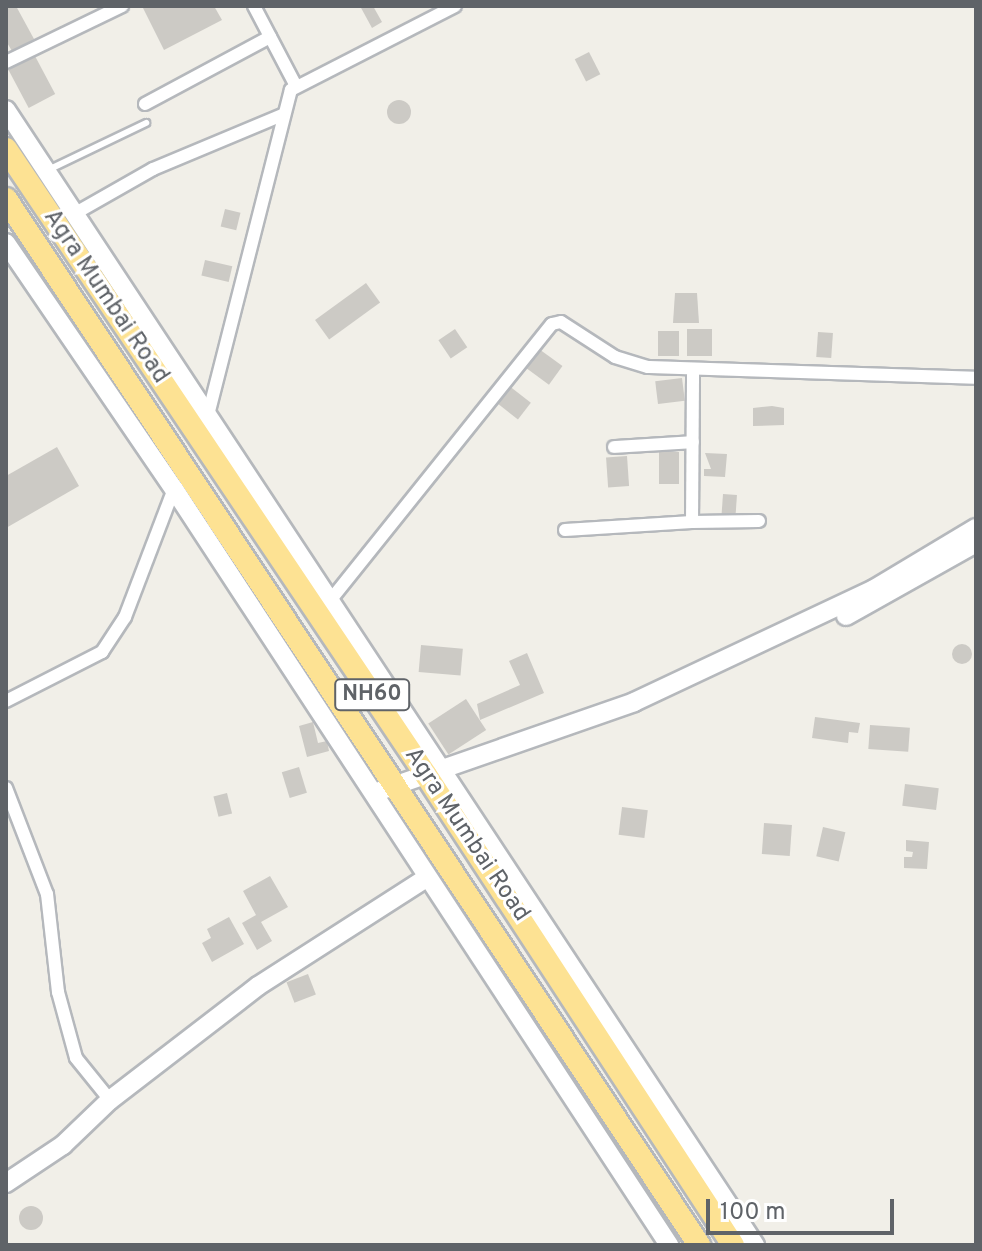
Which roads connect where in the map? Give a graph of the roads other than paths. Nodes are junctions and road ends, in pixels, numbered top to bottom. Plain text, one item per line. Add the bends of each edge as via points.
1 (122, 6) edge
2 (254, 6) edge
3 (455, 6) edge
4 (270, 37) junction
5 (6, 62) edge
6 (296, 86) junction
7 (145, 104) dead end
8 (6, 110) edge
9 (282, 115) junction
10 (146, 123) dead end
11 (6, 149) edge
12 (46, 171) junction
13 (6, 199) edge
14 (74, 214) junction
15 (6, 243) edge
16 (693, 369) junction
17 (976, 378) edge
18 (207, 420) junction
19 (693, 442) junction
20 (614, 447) dead end
21 (174, 489) junction
22 (759, 521) dead end
23 (692, 522) junction
24 (976, 528) edge
25 (565, 530) dead end
26 (976, 543) edge
27 (329, 602) junction
28 (6, 701) edge
29 (437, 777) junction
30 (6, 788) edge
31 (386, 796) junction
32 (426, 878) junction
33 (110, 1100) junction
34 (6, 1183) edge
35 (669, 1245) edge
36 (699, 1245) edge
37 (733, 1245) edge
38 (755, 1245) edge

1 - 5 street
2 - 4 street
3 - 6 street
4 - 6 street
4 - 7 street
6 - 9 street
8 - 12 street
9 - 14 street via 153,169
9 - 18 street
10 - 12 lane
11 - 29 highway, Agra Mumbai Road / NH60
12 - 14 street
13 - 31 highway, Agra Mumbai Road / NH60 via 336,694
14 - 18 street
15 - 21 street
16 - 17 street
16 - 19 street
16 - 27 street via 631,364 561,322 552,324
18 - 27 street
19 - 20 street
19 - 23 street
21 - 28 street via 125,617 102,652
21 - 31 street
22 - 23 street
23 - 25 street
24 - 29 street via 874,589 634,702
26 - 29 street via 876,602 635,713
27 - 29 street
29 - 31 street
29 - 37 highway, Agra Mumbai Road / NH60
29 - 38 street
30 - 33 street via 47,894 58,992 76,1058
31 - 32 street
31 - 36 highway, Agra Mumbai Road / NH60
32 - 33 street via 258,986
32 - 35 street
33 - 34 street via 63,1145

